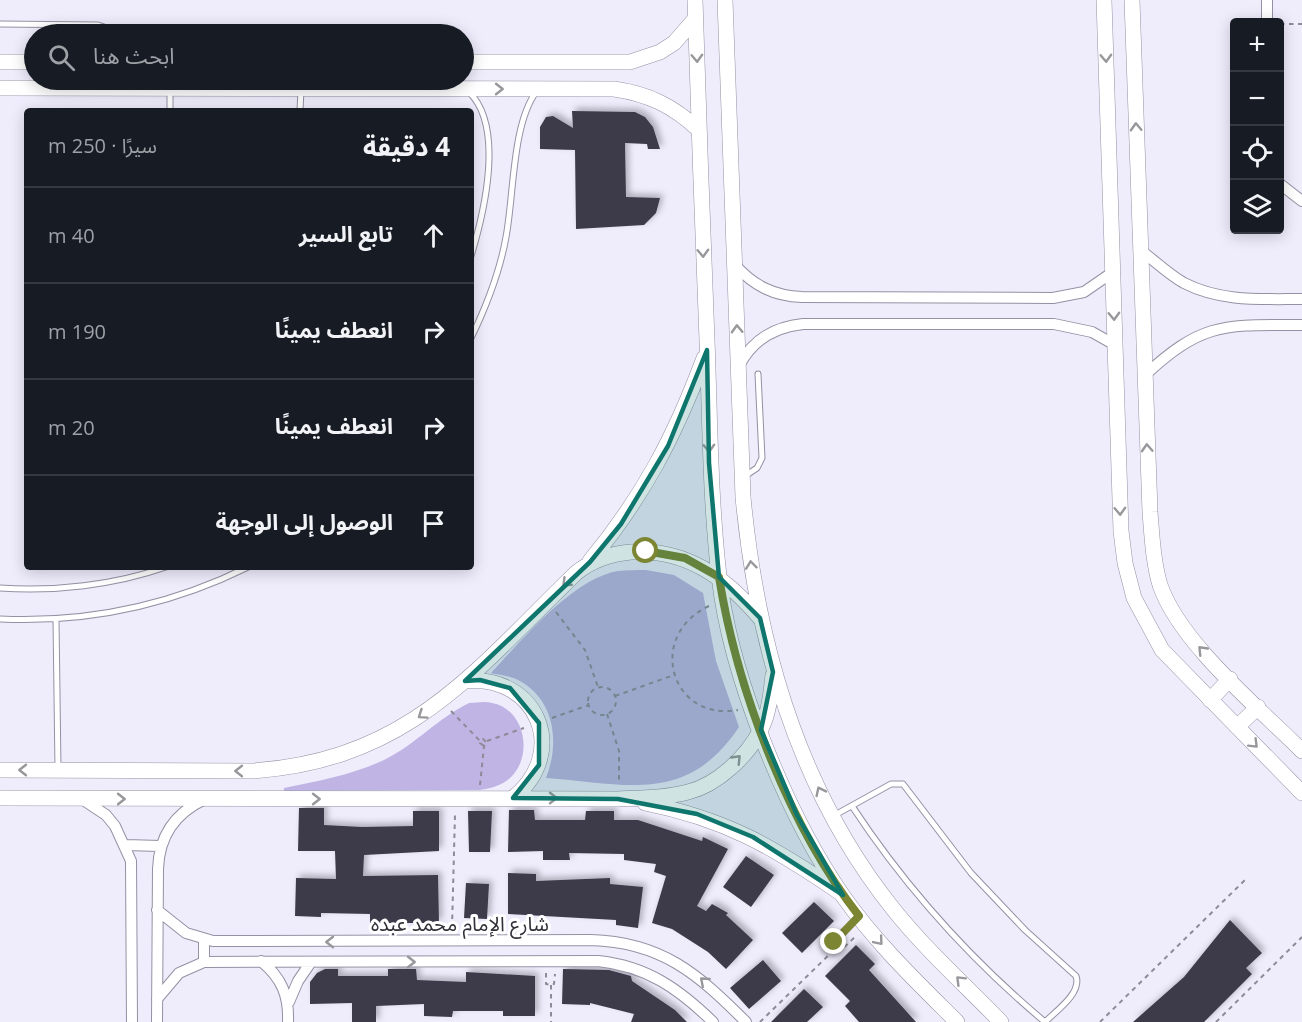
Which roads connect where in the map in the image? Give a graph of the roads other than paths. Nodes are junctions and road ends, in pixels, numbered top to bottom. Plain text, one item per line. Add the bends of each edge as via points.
1 (694, 0) edge
2 (725, 0) edge
3 (1104, 0) edge
4 (1132, 0) edge
5 (1267, 0) edge
6 (1267, 18) edge
7 (695, 19) junction
8 (0, 24) edge
9 (24, 24) edge
10 (7, 62) edge
11 (24, 62) edge
12 (474, 62) edge
13 (8, 88) edge
14 (24, 88) edge
15 (474, 89) edge
16 (539, 89) junction
17 (170, 90) edge
18 (301, 90) edge
19 (467, 90) edge
20 (170, 108) edge
21 (300, 108) edge
22 (699, 129) junction
23 (1136, 158) junction
24 (1109, 159) junction
25 (1284, 187) edge
26 (1138, 201) junction
27 (1302, 201) edge
28 (1111, 203) junction
29 (474, 241) edge
30 (1139, 249) junction
31 (735, 265) junction
32 (1113, 272) junction
33 (1302, 299) edge
34 (1302, 325) edge
35 (474, 331) edge
36 (1115, 345) junction
37 (707, 350) junction
38 (738, 369) junction
39 (758, 374) dead end
40 (1144, 376) junction
41 (742, 478) junction
42 (590, 562) junction
43 (154, 570) edge
44 (241, 570) edge
45 (719, 577) junction
46 (0, 588) edge
47 (760, 618) junction
48 (0, 619) edge
49 (56, 619) junction
50 (773, 672) junction
51 (1230, 679) junction
52 (465, 681) junction
53 (1210, 700) junction
54 (1258, 707) junction
55 (1237, 727) junction
56 (761, 730) junction
57 (1302, 751) edge
58 (0, 770) edge
59 (58, 770) junction
60 (1302, 793) edge
61 (0, 798) edge
62 (82, 798) junction
63 (513, 798) junction
64 (206, 799) junction
65 (618, 799) junction
66 (852, 806) junction
67 (832, 817) junction
68 (126, 845) junction
69 (160, 846) junction
70 (843, 895) junction
71 (157, 910) junction
72 (204, 939) junction
73 (261, 961) junction
74 (204, 962) junction
75 (311, 962) junction
76 (157, 999) junction
77 (289, 1002) junction
78 (132, 1022) edge
79 (157, 1022) edge
80 (288, 1022) edge
81 (713, 1022) edge
82 (746, 1022) edge
83 (957, 1022) edge
84 (1001, 1022) edge
85 (1045, 1022) edge

1 - 7 main road
2 - 31 main road
3 -> 24 main road
23 -> 4 main road
5 - 6 street
7 - 12 main road via 667,48 630,62
7 -> 22 main road
8 - 9 lane
10 - 11 main road
10 - 13 main road
13 - 14 main road
15 -> 16 main road
16 - 22 main road via 633,91 668,105
16 - 35 lane via 521,122 505,240
17 - 20 lane
18 - 21 lane
19 - 29 lane via 485,116 489,139 485,187
22 -> 37 main road
23 - 24 main road via 1123,164
23 - 26 main road
24 - 28 main road
25 - 27 street
26 - 28 main road via 1121,199
26 - 30 main road
28 - 32 main road
30 - 33 street via 1182,281 1209,293
30 - 40 main road
31 - 32 street via 764,289 802,297 1053,298 1084,292
38 -> 31 main road
32 -> 36 main road
34 - 40 street via 1244,325 1201,333
36 - 38 street via 1092,332 1054,324 802,324 779,328 759,340
36 -> 53 main road via 1121,531 1128,579 1151,634
37 - 42 main road via 678,425 657,466 621,524
37 -> 45 main road via 709,463
38 - 41 main road
39 - 41 lane via 762,458 757,468
51 -> 40 main road via 1183,628 1160,583 1150,512
47 -> 41 main road
42 - 45 main road via 627,552 666,553 685,558
42 -> 52 main road
43 - 46 lane via 69,586
44 - 49 lane via 185,594 142,606
45 - 47 main road
45 - 56 main road via 735,656
47 - 50 main road
48 - 49 lane
49 - 59 lane
50 - 56 main road
67 -> 50 main road via 805,759
51 - 53 main road
51 - 54 main road
52 -> 59 main road via 441,702 367,746 282,769
52 - 63 main road via 488,681 510,688 522,697 539,723 539,765 524,789
53 - 55 main road
54 - 55 main road
54 - 57 main road
55 -> 60 main road
65 -> 56 main road via 672,795 706,785 727,770
56 - 70 main road via 797,815
59 -> 58 main road
61 - 62 main road
62 -> 64 main road
62 - 68 street via 106,815
64 -> 63 main road
63 -> 65 main road
64 - 69 street via 177,817
65 - 70 main road via 688,812 726,825 779,852
66 - 67 lane
66 - 85 lane via 928,909 986,970
66 - 85 lane via 891,784 903,784 977,881 1073,973 1077,988
84 -> 67 main road via 893,909
68 - 69 street
68 - 78 street via 131,869
69 - 71 street
70 -> 83 main road via 890,954
71 - 72 street, شارع الإمام محمد عبده via 177,928
71 - 76 street
72 - 74 street
82 -> 72 street, شارع الإمام محمد عبده via 696,974 669,958 638,946 607,941
73 - 74 street, شارع الإمام محمد عبده
73 - 75 street, شارع الإمام محمد عبده
73 - 77 street via 278,979
74 - 76 street, شارع الإمام محمد عبده via 179,974
75 - 77 street
75 -> 81 street, شارع الإمام محمد عبده via 613,963 642,970 681,992
76 - 79 street
77 - 80 street

